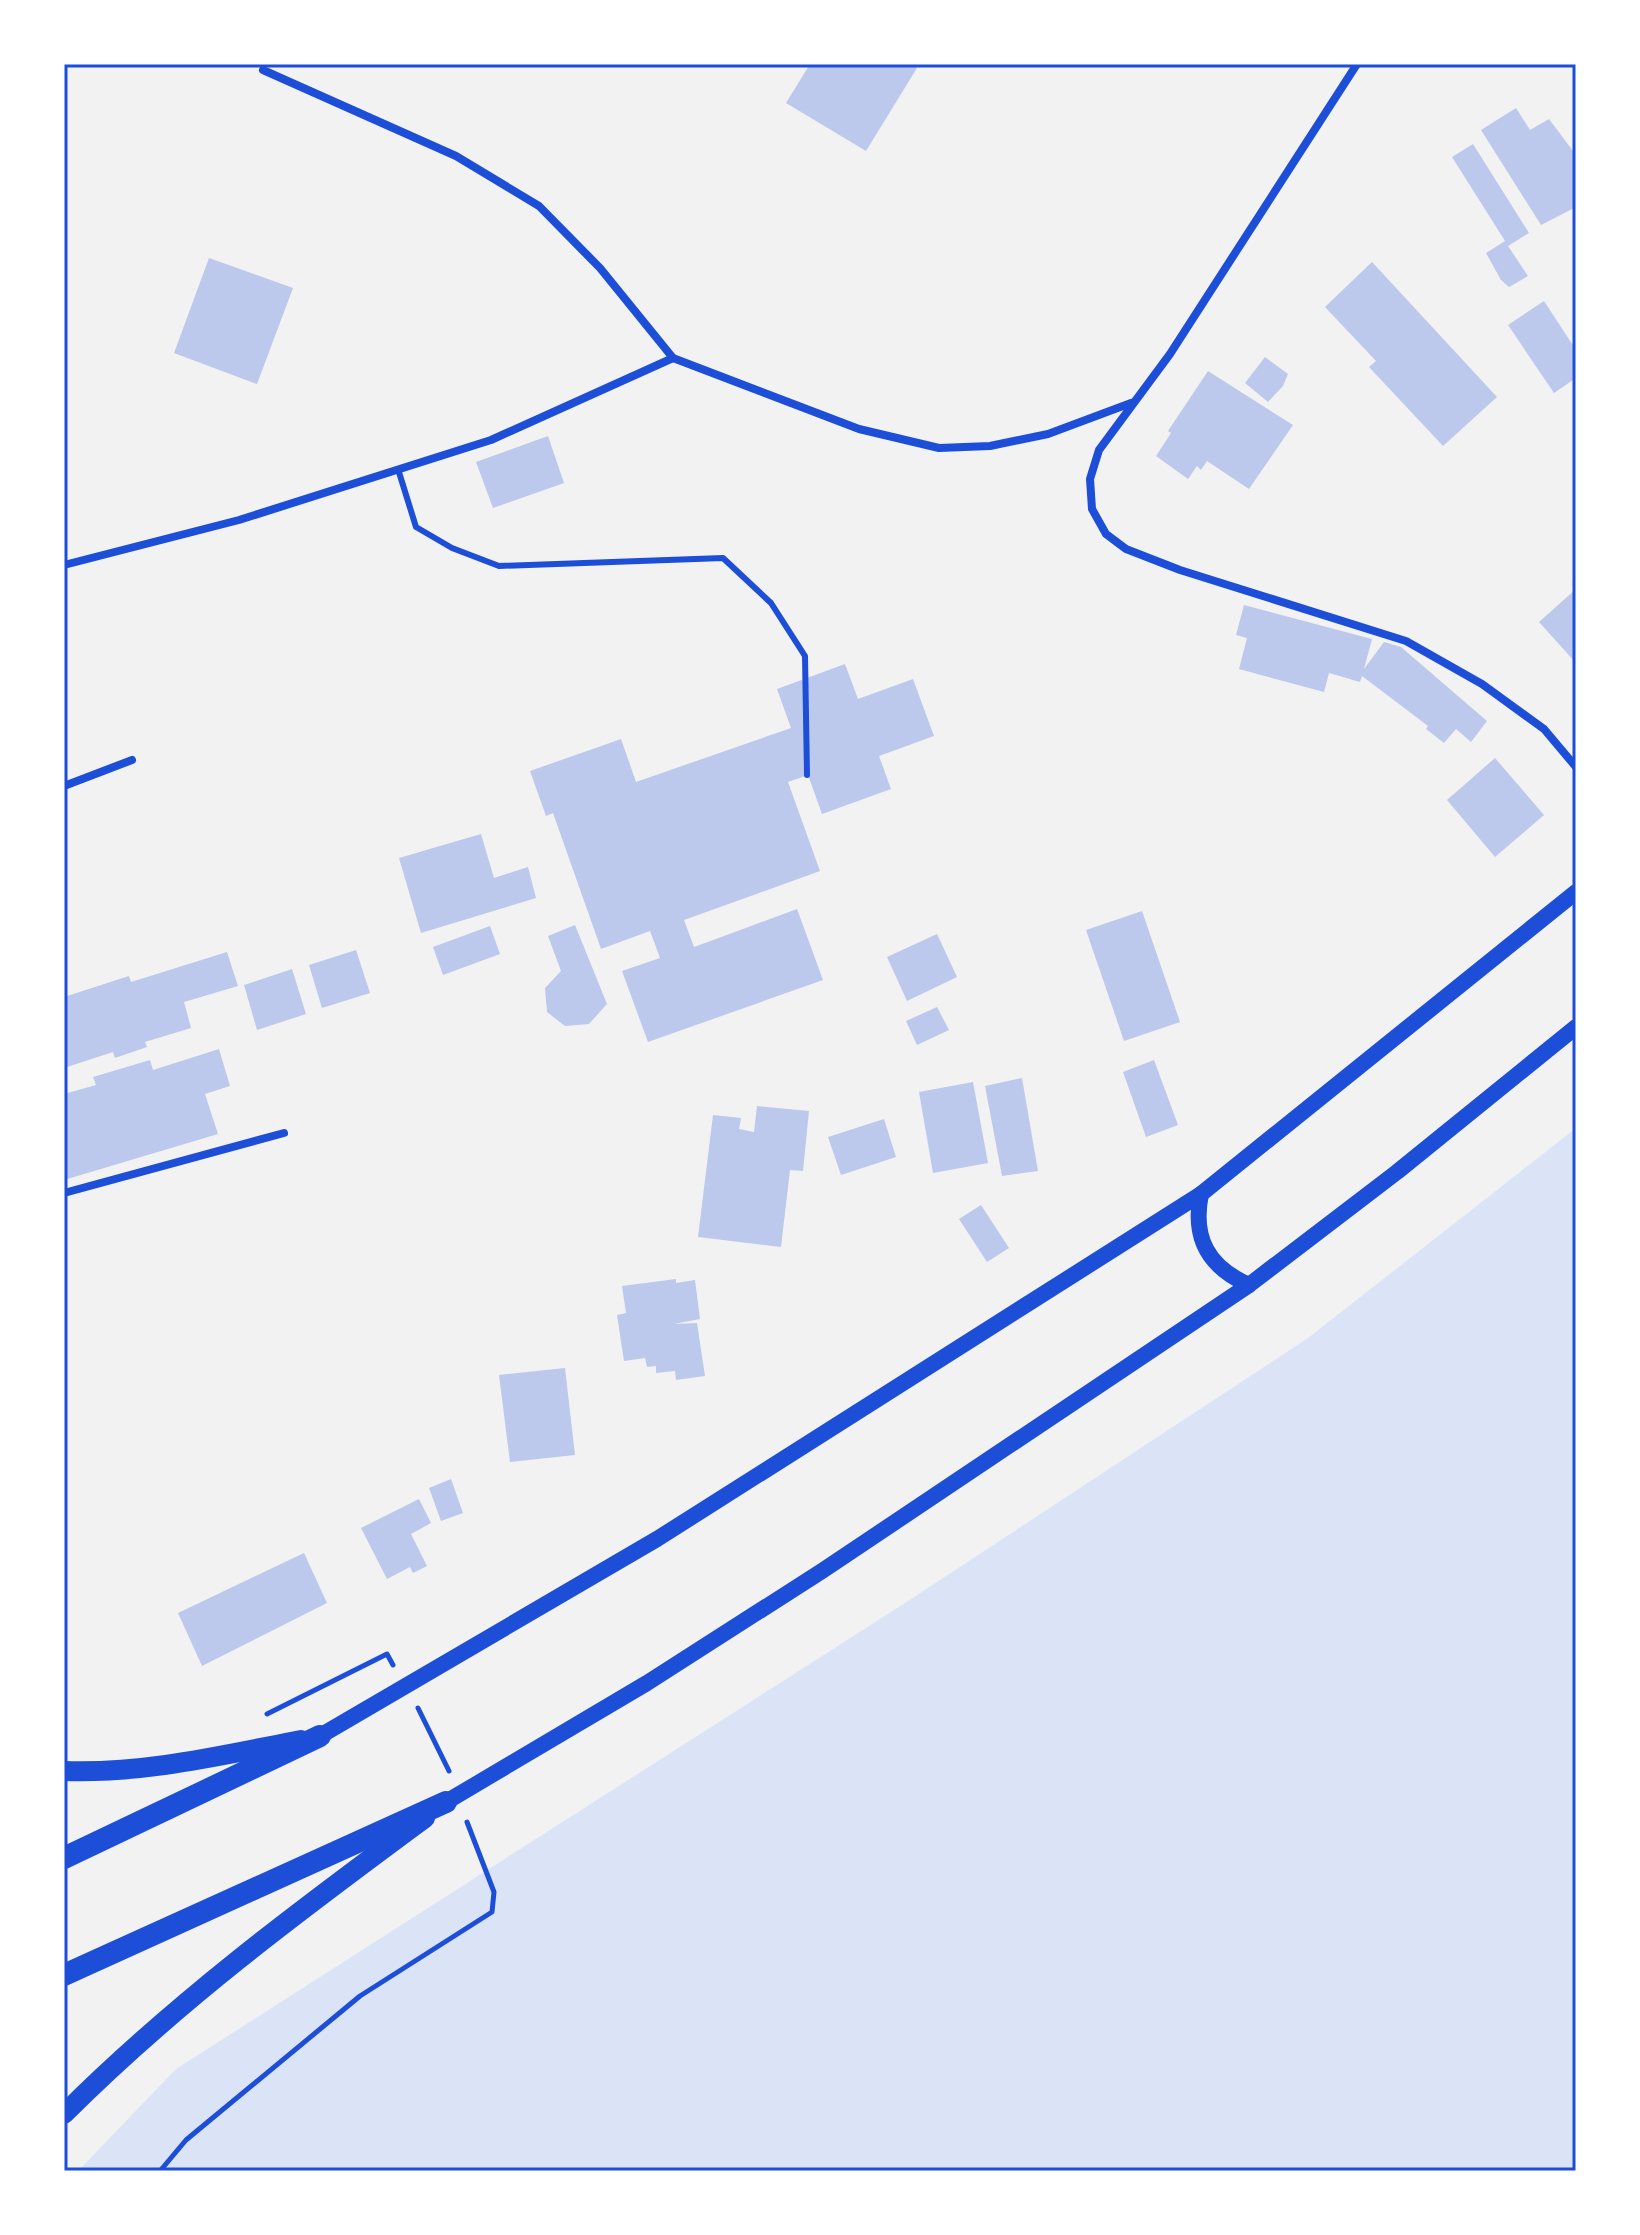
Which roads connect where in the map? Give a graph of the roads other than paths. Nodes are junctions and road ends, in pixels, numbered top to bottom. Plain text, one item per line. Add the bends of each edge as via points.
1 (1357, 64) edge
2 (263, 70) dead end
3 (673, 358) junction
4 (1132, 402) junction
5 (398, 469) junction
6 (64, 565) edge
7 (132, 760) dead end
8 (1576, 767) edge
9 (807, 775) dead end
10 (64, 786) edge
11 (1576, 892) edge
12 (1576, 1027) edge
13 (284, 1133) dead end
14 (64, 1193) edge
15 (1201, 1194) junction
16 (1249, 1285) junction
17 (320, 1736) junction
18 (64, 1771) edge
19 (446, 1802) junction
20 (64, 1858) edge
21 (64, 1975) edge
22 (64, 2114) edge

1 - 4 street via 1170,354
2 - 3 street via 456,156 539,206 600,268
3 - 4 street via 859,429 939,448 990,446 1048,434
3 - 5 street via 491,440
4 - 8 street via 1099,450 1090,479 1092,509 1106,534 1126,549 1180,570 1406,641 1482,684 1544,729
5 - 6 street via 239,520
5 - 9 lane via 416,527 499,566 723,558 771,603 805,656
7 - 10 street
11 - 15 main road
12 - 16 main road
13 - 14 street
15 - 16 main road via 1200,1240 1228,1276
15 - 17 main road via 657,1539
16 - 19 main road via 822,1571
17 - 18 main road via 178,1764 98,1773
17 - 20 highway
19 - 21 highway
19 - 22 main road via 247,1950

